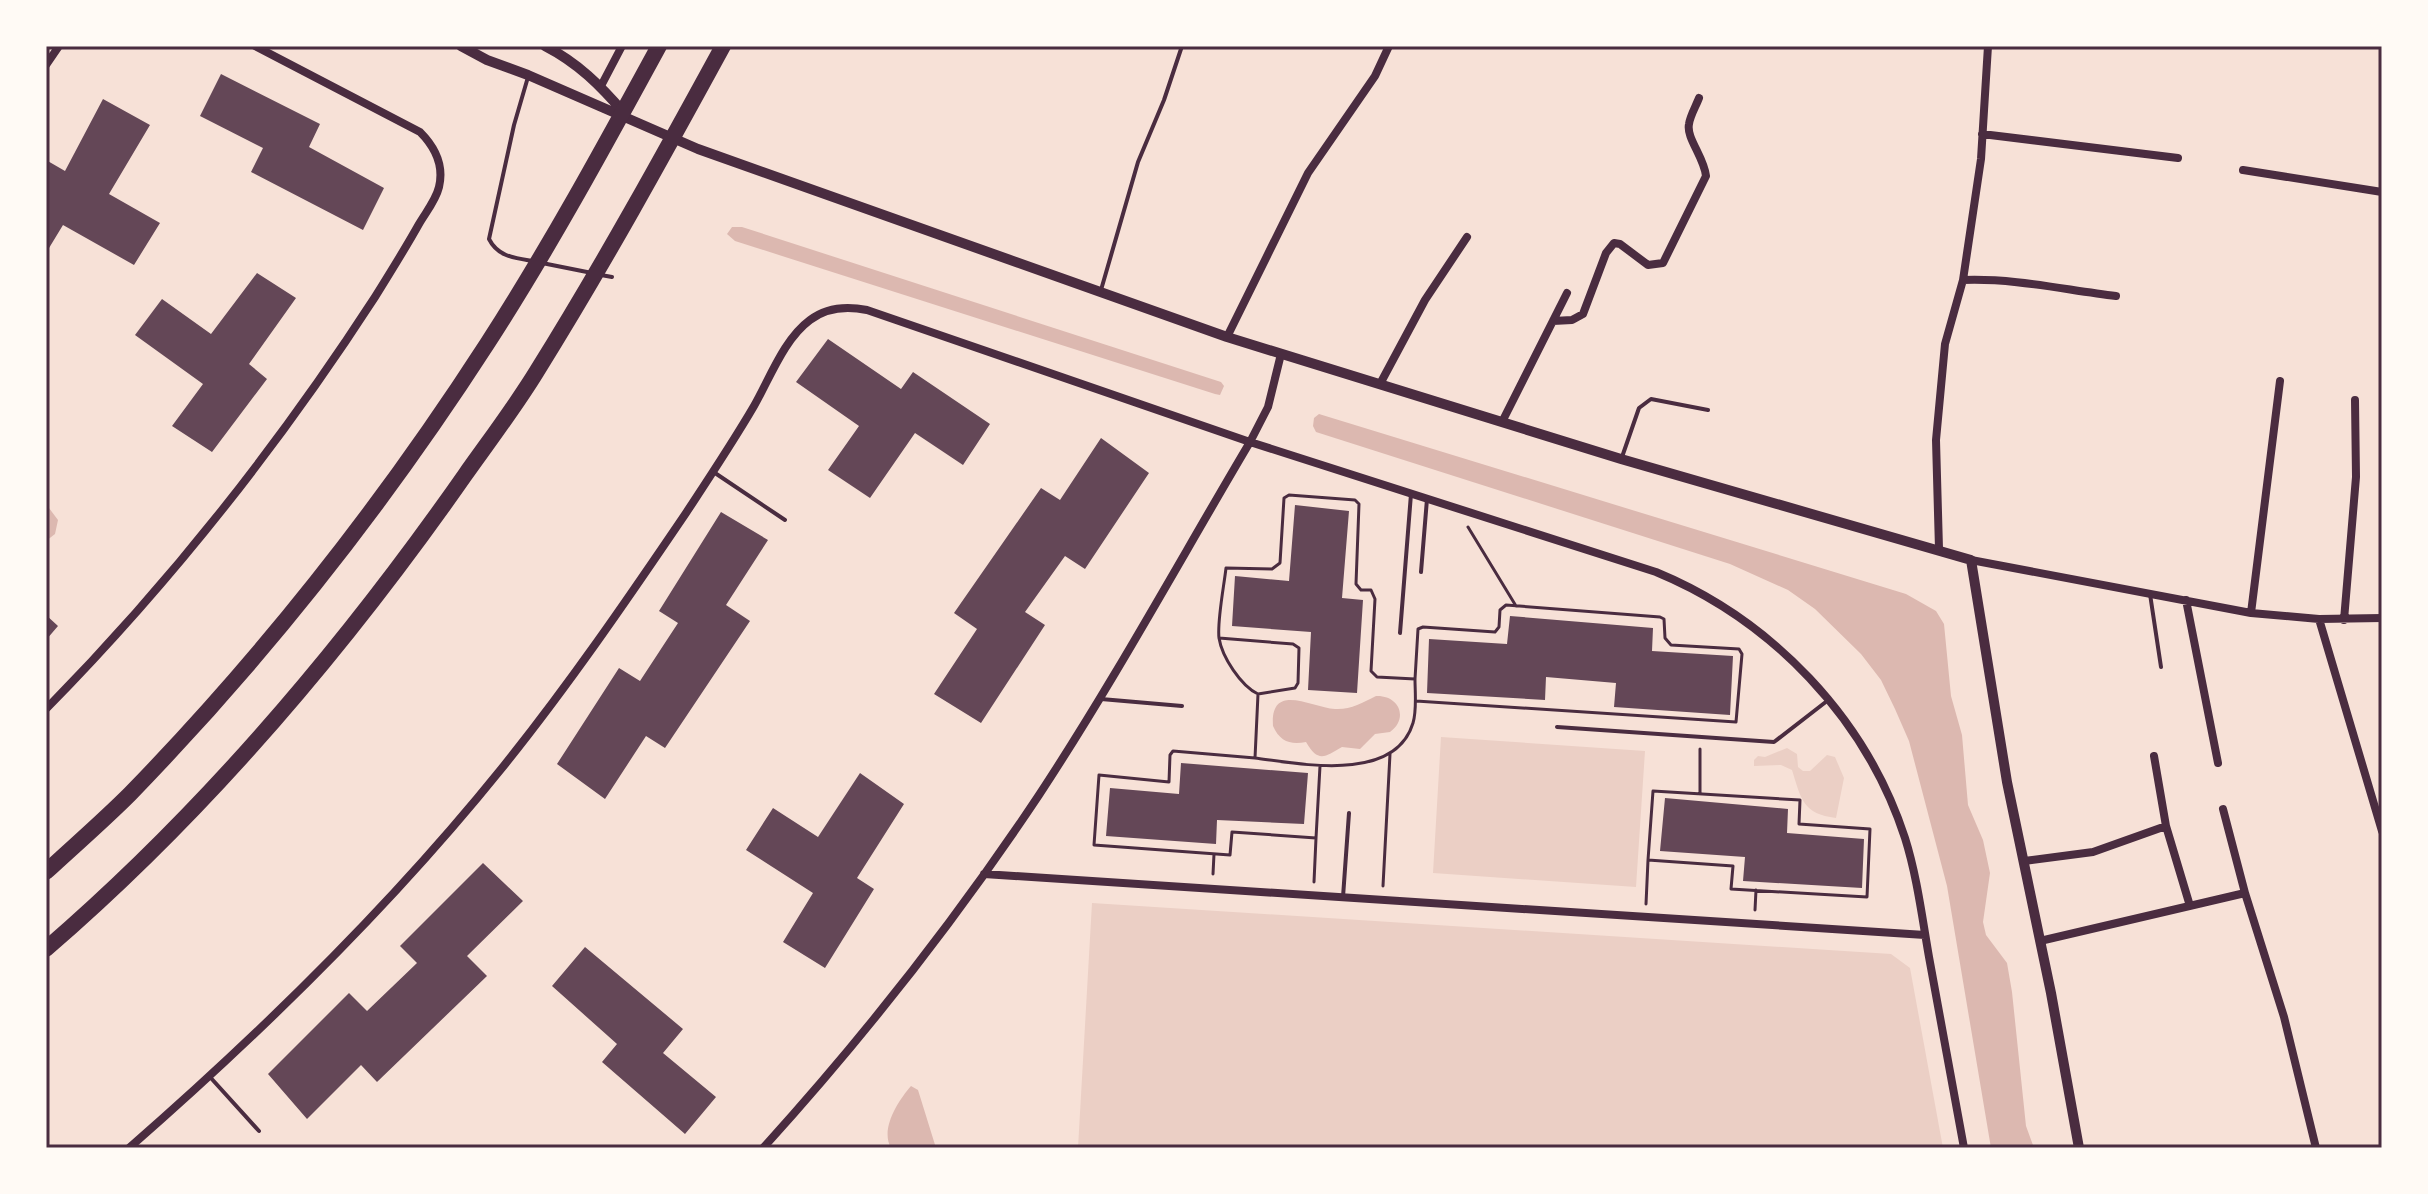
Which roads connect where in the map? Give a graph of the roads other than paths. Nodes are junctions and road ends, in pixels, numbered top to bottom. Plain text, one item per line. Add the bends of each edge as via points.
1 (59, 46) edge
2 (255, 46) edge
3 (461, 46) edge
4 (545, 46) edge
5 (622, 46) edge
6 (659, 46) edge
7 (723, 46) edge
8 (1182, 46) edge
9 (1389, 46) edge
10 (1988, 46) edge
11 (46, 65) edge
12 (528, 75) junction
13 (601, 86) junction
14 (1699, 98) dead end
15 (632, 121) junction
16 (1982, 134) junction
17 (2178, 158) dead end
18 (2243, 170) dead end
19 (2382, 192) edge
20 (1467, 237) dead end
21 (612, 277) dead end
22 (1963, 280) junction
23 (1100, 292) junction
24 (1567, 293) dead end
25 (2116, 296) dead end
26 (1553, 321) junction
27 (1227, 337) junction
28 (1281, 354) junction
29 (2280, 381) dead end
30 (1380, 384) junction
31 (2355, 400) dead end
32 (1708, 410) dead end
33 (1502, 422) junction
34 (1250, 442) junction
35 (1621, 459) junction
36 (713, 472) junction
37 (1411, 494) junction
38 (1427, 499) junction
39 (785, 520) dead end
40 (1939, 549) junction
41 (1971, 560) junction
42 (1421, 572) dead end
43 (2149, 593) junction
44 (2186, 600) junction
45 (2251, 613) junction
46 (2382, 618) edge
47 (2319, 619) junction
48 (2344, 620) junction
49 (1400, 633) dead end
50 (2161, 667) dead end
51 (1098, 699) junction
52 (1829, 700) junction
53 (1182, 706) dead end
54 (46, 709) edge
55 (1557, 727) dead end
56 (2154, 756) dead end
57 (2218, 763) dead end
58 (2223, 809) dead end
59 (1349, 813) dead end
60 (2166, 826) junction
61 (2382, 831) edge
62 (2024, 861) junction
63 (46, 872) edge
64 (984, 874) junction
65 (2245, 893) junction
66 (1343, 897) junction
67 (2190, 906) junction
68 (1925, 935) junction
69 (2040, 941) junction
70 (46, 949) edge
71 (210, 1077) junction
72 (259, 1131) dead end
73 (129, 1148) edge
74 (763, 1148) edge
75 (1964, 1148) edge
76 (2079, 1148) edge
77 (2316, 1148) edge

1 - 11 street
2 - 54 street via 413,128 432,145 440,179 392,269 257,466 158,590
3 - 12 street
4 - 13 street via 569,58
5 - 13 street
6 - 63 highway via 487,344 362,524 223,694 128,796
7 - 70 highway via 535,373 408,556 266,731 168,835
8 - 23 lane via 1138,162
9 - 27 street via 1375,76 1308,173
10 - 16 street
12 - 15 street
12 - 21 lane via 489,239 505,256
13 - 15 street
14 - 26 street via 1688,126 1706,176 1663,263 1648,265 1614,243 1583,314
15 - 23 street via 738,164
16 - 17 street
16 - 22 street
18 - 19 street
20 - 30 street via 1425,300
22 - 25 street
22 - 40 street via 1945,344 1936,440
23 - 27 street
24 - 26 street
26 - 33 street
27 - 28 street
28 - 30 street
28 - 34 street via 1268,407
29 - 45 street
30 - 33 street
31 - 48 street via 2356,477
32 - 35 lane via 1651,399 1639,408
33 - 35 street
34 - 36 street via 867,310 839,308 817,315 797,334
34 - 37 street
34 - 51 street
35 - 40 street
36 - 39 lane
36 - 71 street via 605,632 500,771 392,896
37 - 38 street
37 - 49 lane
38 - 42 lane
38 - 52 street via 1656,572 1703,593 1765,638
40 - 41 street
41 - 43 street
41 - 62 street
43 - 44 street
43 - 50 lane
44 - 45 street
44 - 57 street
45 - 47 street
46 - 48 street
47 - 48 street
47 - 61 street
51 - 53 lane
51 - 64 street
52 - 55 lane via 1774,742
52 - 68 street via 1865,751 1895,812 1916,881
56 - 60 street
58 - 65 street
59 - 66 lane
60 - 62 street via 2093,852
60 - 67 street
62 - 69 street
64 - 66 street
64 - 74 street
65 - 67 street
65 - 77 street via 2284,1017
66 - 68 street
67 - 69 street
68 - 75 street
69 - 76 street
71 - 72 lane
71 - 73 street

